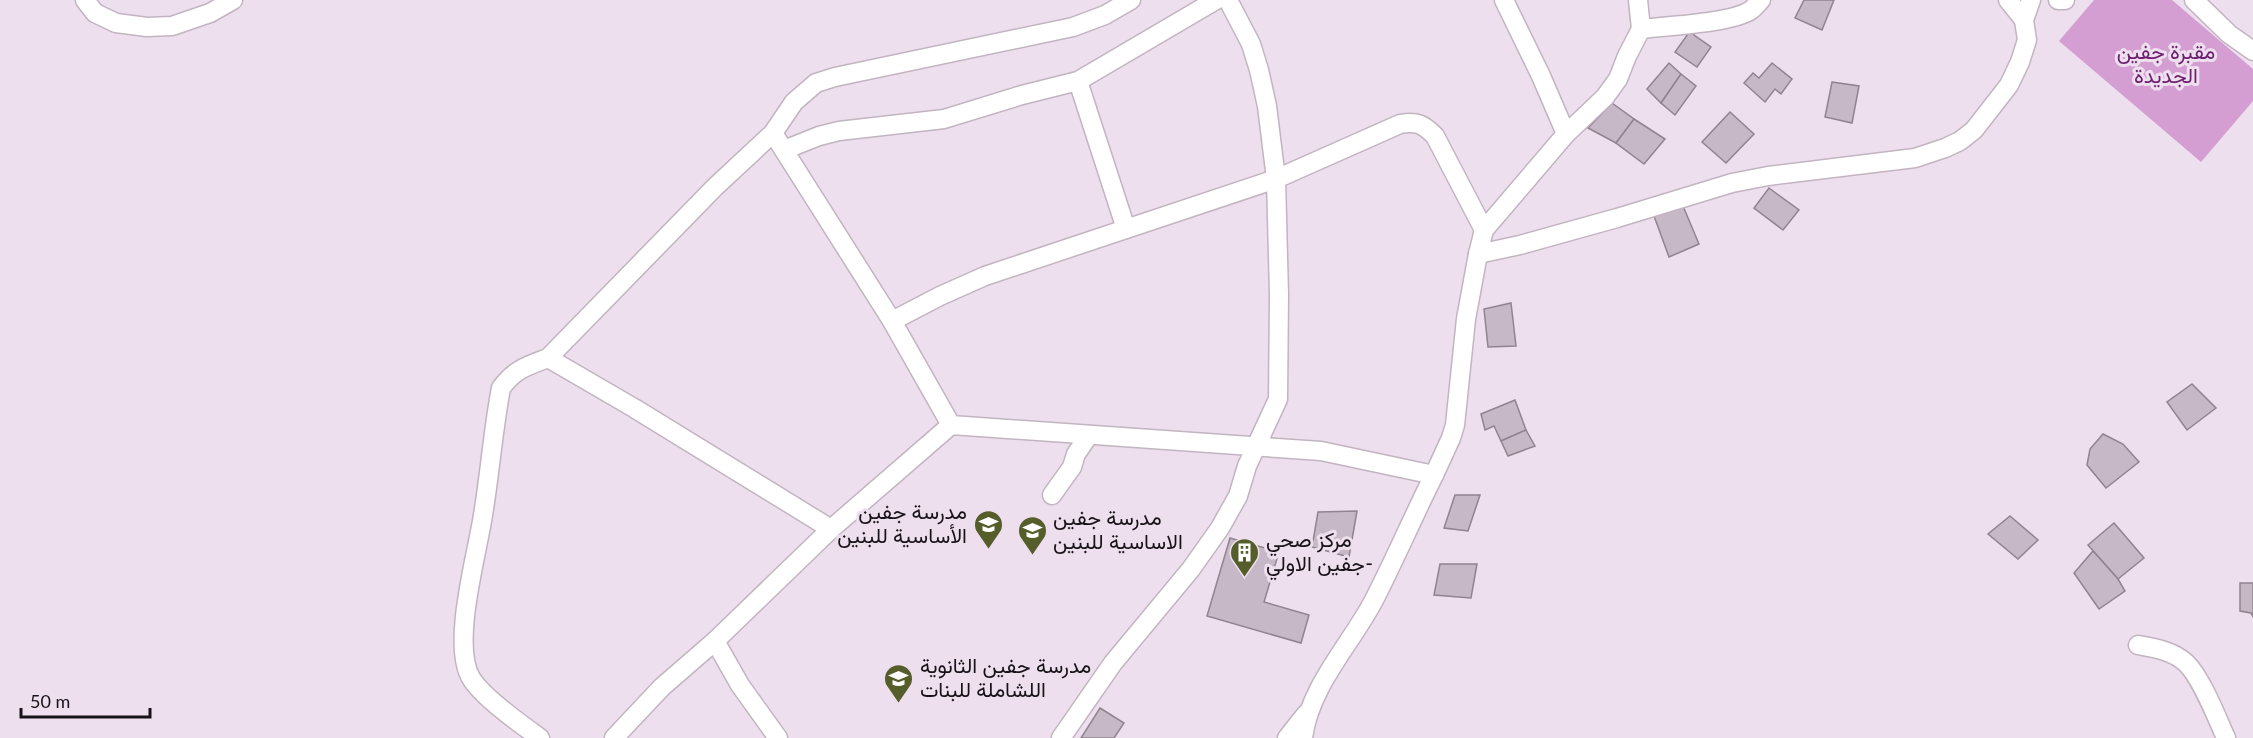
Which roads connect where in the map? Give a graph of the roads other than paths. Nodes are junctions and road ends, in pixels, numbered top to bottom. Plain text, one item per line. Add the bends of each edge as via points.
1 (85, 0) edge
2 (233, 0) edge
3 (1131, 0) edge
4 (1216, 0) edge
5 (1228, 0) edge
6 (1504, 0) edge
7 (1638, 0) edge
8 (1761, 0) edge
9 (2008, 0) edge
10 (2031, 0) edge
11 (2058, 0) edge
12 (2065, 0) edge
13 (2194, 0) edge
14 (2024, 20) junction
15 (1641, 29) junction
16 (2253, 51) edge
17 (1078, 81) junction
18 (773, 133) junction
19 (1566, 134) junction
20 (784, 150) junction
21 (1276, 179) junction
22 (1126, 229) junction
23 (1485, 230) junction
24 (1478, 254) junction
25 (892, 321) junction
26 (548, 358) junction
27 (951, 425) junction
28 (1089, 435) junction
29 (1256, 447) junction
30 (1434, 476) junction
31 (1052, 495) dead end
32 (831, 529) junction
33 (715, 641) junction
34 (2138, 645) dead end
35 (1310, 710) junction
36 (540, 738) edge
37 (614, 738) edge
38 (778, 738) edge
39 (1061, 738) edge
40 (1287, 738) edge
41 (1303, 738) edge
42 (2226, 738) edge

1 - 2 street via 95,13 116,23 147,27 172,26
3 - 18 street via 1073,27 816,83 794,102
4 - 17 street
5 - 21 street via 1251,44 1259,70
6 - 19 street
7 - 15 street
8 - 15 street via 1736,17
9 - 14 street
10 - 14 street
11 - 12 street
13 - 16 street
14 - 24 street via 2027,40 2009,85 1974,130 1945,148 1915,158 1732,183
15 - 19 street via 1618,79
17 - 20 street via 944,119 839,131
17 - 22 street
18 - 20 street
18 - 26 street
19 - 23 street
20 - 25 street
21 - 22 street
21 - 23 street via 1400,124 1415,121 1435,136
21 - 29 street via 1278,399
22 - 25 street via 985,276
23 - 24 street
24 - 30 street via 1466,319 1455,424
25 - 27 street
26 - 32 street
26 - 36 street via 510,375 501,388 464,635 465,663 472,679
27 - 28 street
27 - 32 street
28 - 29 street
28 - 31 street
29 - 30 street via 1321,451
29 - 39 street via 1238,496 1220,528 1113,663
30 - 35 street via 1374,601
32 - 33 street
33 - 37 street via 662,687
33 - 38 street via 740,685
34 - 42 street via 2157,648 2188,664
35 - 40 street
35 - 41 street

